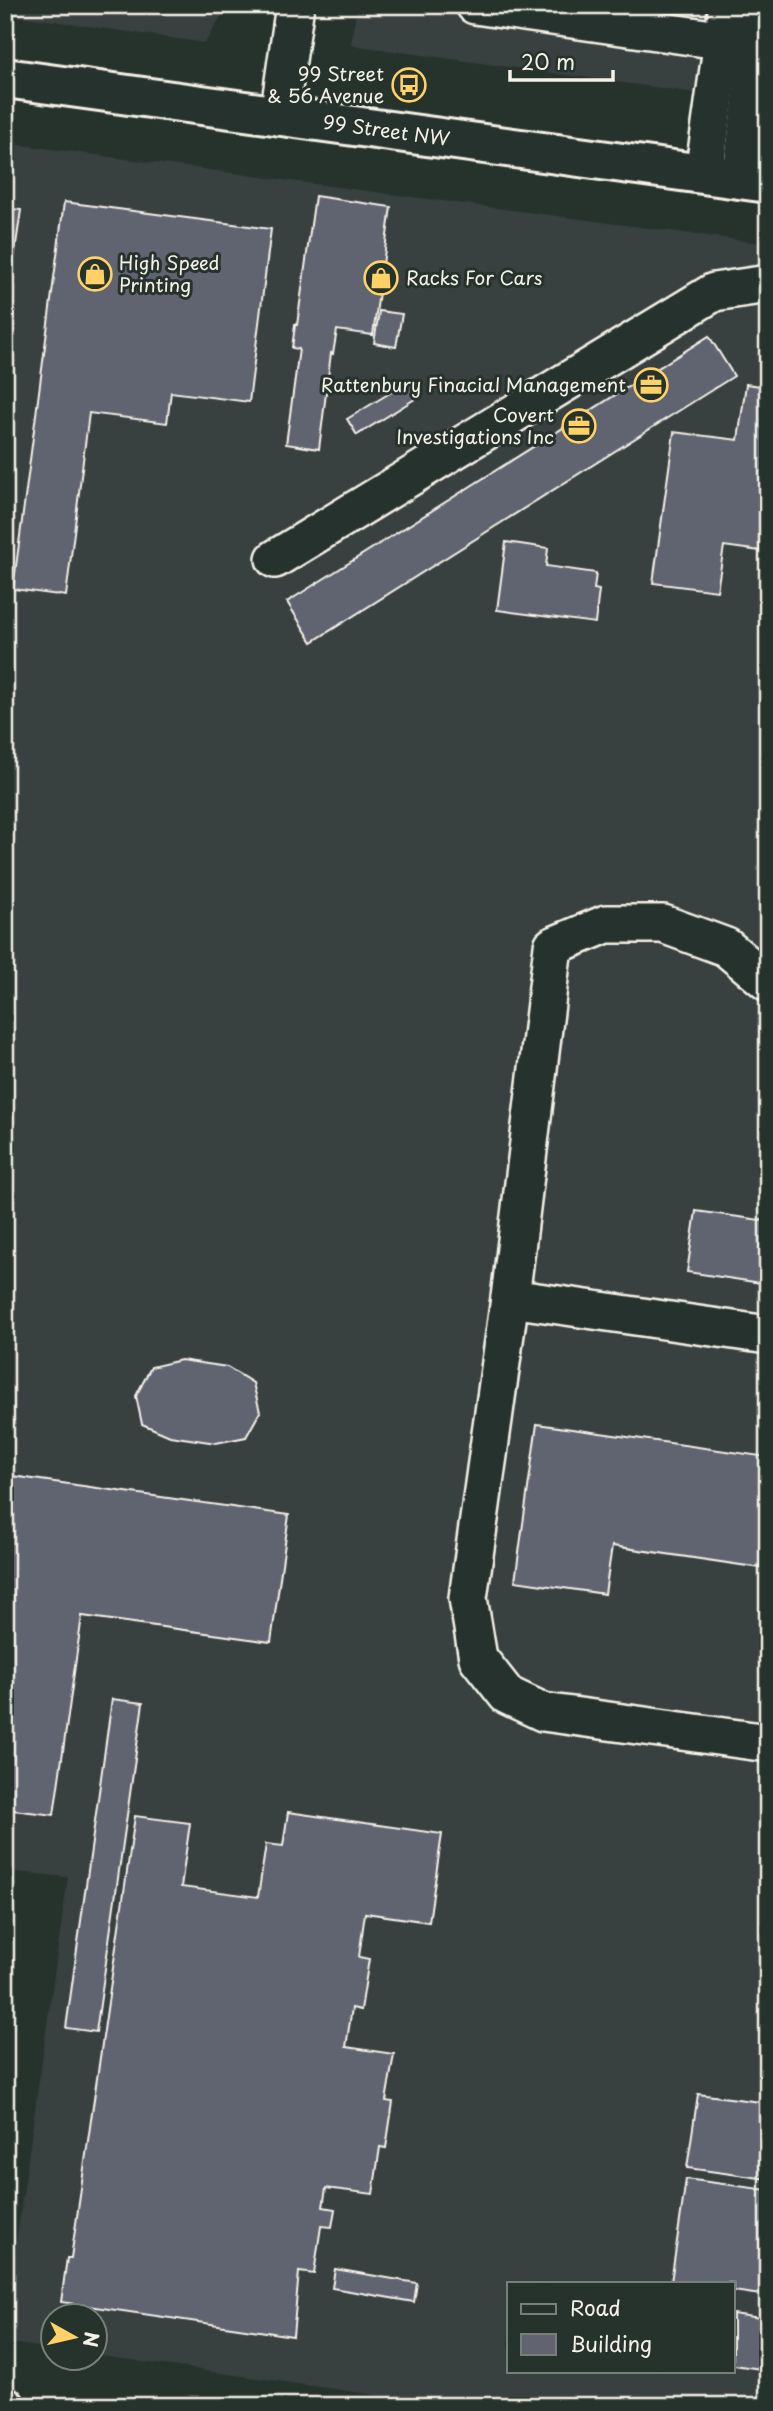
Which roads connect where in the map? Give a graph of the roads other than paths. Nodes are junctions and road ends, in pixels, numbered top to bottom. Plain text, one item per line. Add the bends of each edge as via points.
1 (295, 5) edge
2 (475, 5) edge
3 (764, 5) edge
4 (725, 23) edge
5 (763, 47) edge
6 (5, 78) edge
7 (279, 116) junction
8 (737, 179) edge
9 (768, 284) edge
10 (275, 559) dead end
11 (768, 982) edge
12 (510, 1298) junction
13 (768, 1335) edge
14 (768, 1743) edge

1 - 7 street
2 - 4 street
3 - 5 street
4 - 5 street
4 - 8 street
5 - 8 street
6 - 7 main road, 99 Street NW
7 - 8 main road, 99 Street NW
9 - 10 street via 714,292
11 - 12 street via 726,947 663,924 606,924 553,946
12 - 13 street
12 - 14 street via 468,1598 478,1658 507,1695 543,1712

